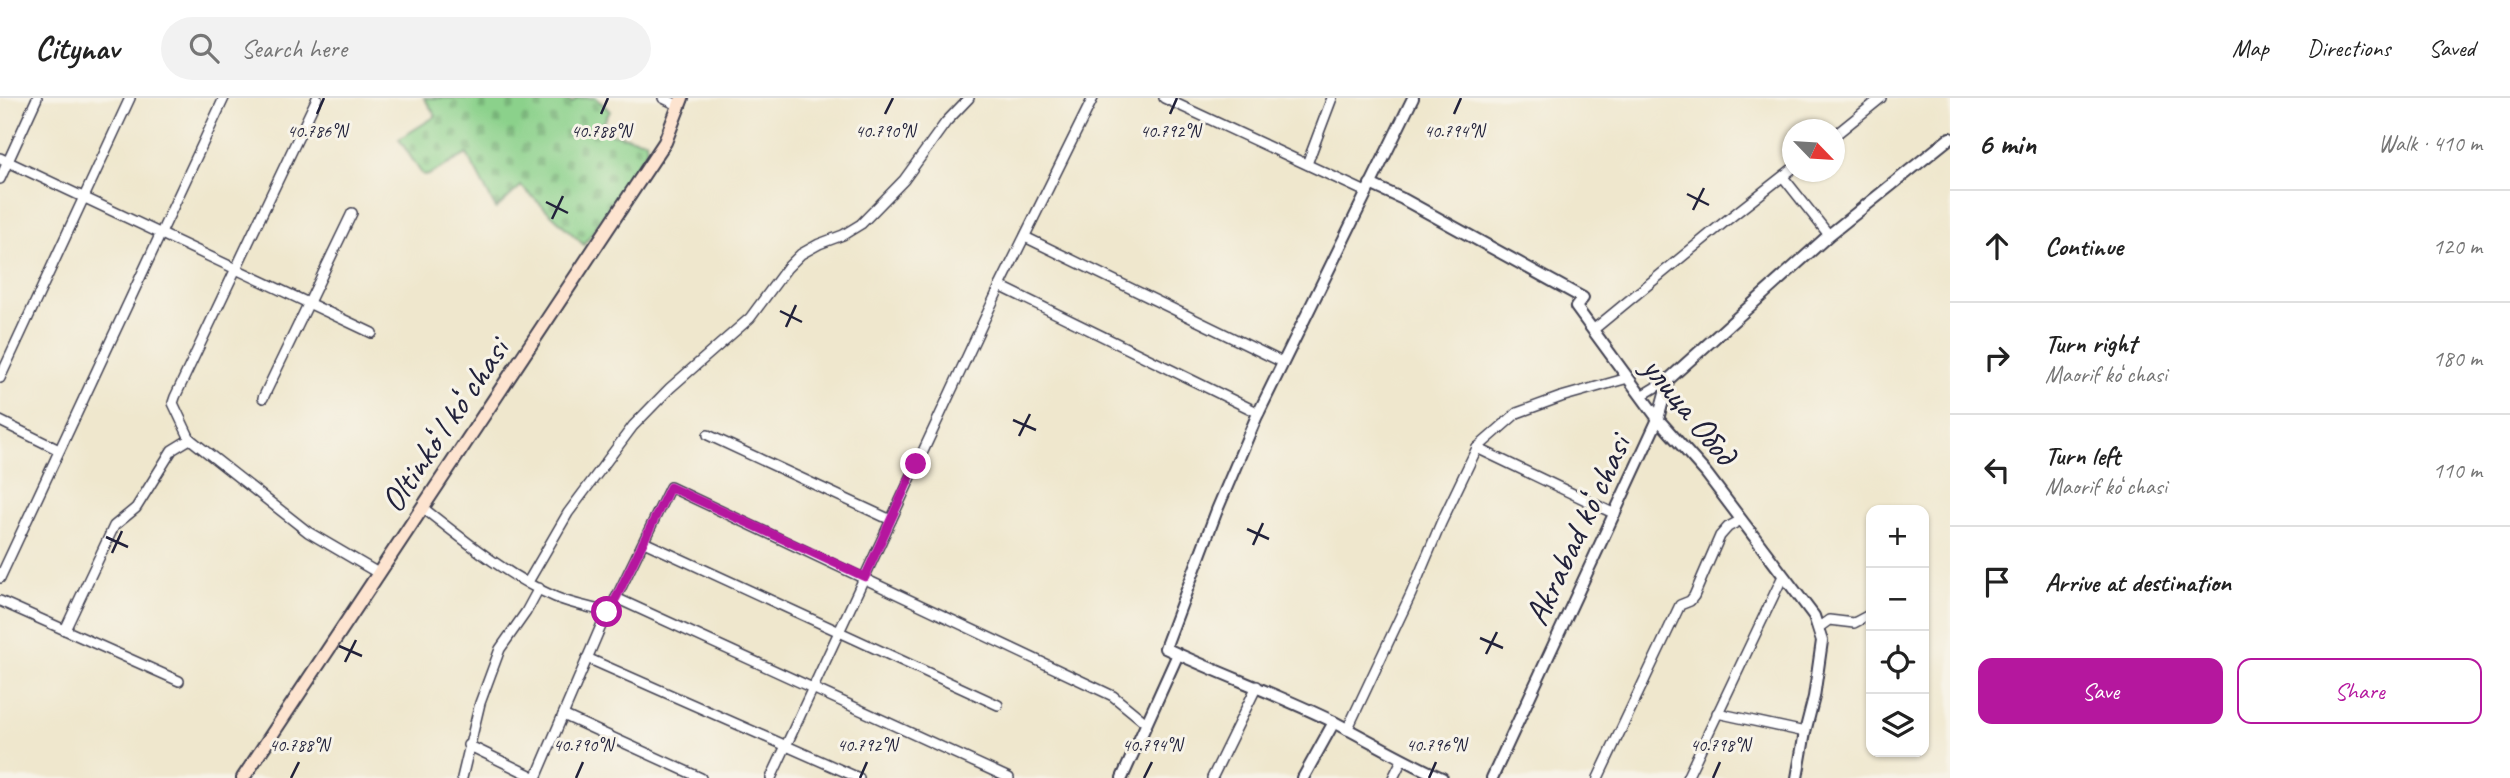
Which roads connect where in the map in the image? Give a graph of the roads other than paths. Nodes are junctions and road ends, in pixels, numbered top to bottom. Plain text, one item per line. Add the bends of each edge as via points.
1 (37, 98) edge
2 (130, 98) edge
3 (224, 98) edge
4 (317, 98) edge
5 (663, 98) edge
6 (969, 98) edge
7 (1093, 98) edge
8 (1164, 98) edge
9 (1332, 98) edge
10 (1413, 98) edge
11 (1881, 98) edge
12 (681, 102) edge
13 (1845, 128) edge
14 (1950, 138) edge
15 (4, 160) edge
16 (1307, 163) junction
17 (1782, 178) edge
18 (0, 179) edge
19 (1787, 182) edge
20 (1368, 188) junction
21 (84, 197) junction
22 (352, 213) dead end
23 (161, 233) junction
24 (1829, 235) junction
25 (1025, 237) junction
26 (237, 269) junction
27 (1000, 286) junction
28 (309, 303) junction
29 (1593, 330) junction
30 (372, 333) dead end
31 (1282, 362) junction
32 (0, 378) edge
33 (1628, 378) junction
34 (1669, 379) junction
35 (1641, 396) junction
36 (263, 398) dead end
37 (1259, 413) junction
38 (1658, 419) junction
39 (0, 421) edge
40 (708, 435) dead end
41 (190, 439) junction
42 (1478, 448) junction
43 (59, 450) junction
44 (423, 508) junction
45 (1615, 514) junction
46 (891, 520) junction
47 (1741, 520) junction
48 (644, 542) junction
49 (378, 573) junction
50 (1783, 576) junction
51 (865, 577) junction
52 (0, 578) edge
53 (528, 582) junction
54 (538, 588) junction
55 (616, 598) junction
56 (0, 601) edge
57 (607, 612) junction
58 (1866, 616) edge
59 (1818, 628) junction
60 (65, 629) junction
61 (839, 633) junction
62 (1178, 654) junction
63 (587, 658) junction
64 (180, 681) dead end
65 (1257, 686) junction
66 (813, 690) junction
67 (998, 705) dead end
68 (1717, 713) junction
69 (563, 715) junction
70 (1334, 722) junction
71 (1146, 723) junction
72 (1347, 730) junction
73 (1805, 732) junction
74 (468, 745) junction
75 (786, 745) junction
76 (1402, 760) junction
77 (243, 778) edge
78 (461, 778) edge
79 (536, 778) edge
80 (701, 778) edge
81 (771, 778) edge
82 (859, 778) edge
83 (1009, 778) edge
84 (1122, 778) edge
85 (1212, 778) edge
86 (1303, 778) edge
87 (1393, 778) edge
88 (1442, 778) edge
89 (1492, 778) edge
90 (1598, 778) edge
91 (1686, 778) edge
92 (1797, 778) edge

1 - 15 street
2 - 21 street
3 - 23 street
4 - 26 street
5 - 12 street
6 - 53 street via 904,180 861,224 794,261 750,317 633,425 568,513
7 - 25 street
8 - 16 street
9 - 16 street
10 - 20 street
11 - 13 street
12 - 44 main road, Oltinkoʻl koʻchasi via 665,142
14 - 24 street
15 - 18 street
15 - 21 street
16 - 20 street
17 - 29 street
19 - 24 street
20 - 29 street, улица Обод via 1404,199 1583,298 1576,307
20 - 31 street
21 - 23 street
21 - 32 street
22 - 28 street
23 - 26 street
23 - 43 street
24 - 34 street
25 - 27 street
25 - 31 street
26 - 28 street
26 - 41 street via 173,403
27 - 37 street
27 - 46 street
28 - 30 street
28 - 36 street
29 - 33 street, улица Обод
31 - 37 street
33 - 35 street, улица Обод
33 - 42 street via 1517,413
34 - 35 street
34 - 38 street, Akrabad koʻchasi
35 - 38 street, улица Обод
37 - 62 street via 1165,648
38 - 45 street, Akrabad koʻchasi
38 - 47 street, улица Обод
39 - 43 street
40 - 46 street
41 - 49 street via 308,533
41 - 60 street via 172,450 136,508 114,526
42 - 45 street
42 - 72 street
43 - 52 street
44 - 49 main road, Oltinkoʻl koʻchasi
44 - 53 street
45 - 89 street, Akrabad koʻchasi
46 - 51 street
47 - 50 street, улица Обод
47 - 90 street via 1725,531 1694,596 1680,605
48 - 51 street via 670,487
48 - 55 street
48 - 61 street
49 - 77 main road, Oltinkoʻl koʻchasi
50 - 59 street, улица Обод
50 - 68 street
51 - 61 street
51 - 71 street via 1113,696
53 - 54 street
54 - 57 street
54 - 74 street via 500,649
55 - 57 street
55 - 66 street
56 - 60 street
57 - 63 street
58 - 59 street via 1854,622 1831,619
59 - 73 street, улица Обод via 1822,641
60 - 64 street
61 - 66 street
61 - 67 street
62 - 65 street
62 - 71 street
63 - 69 street
63 - 75 street
65 - 70 street
65 - 85 street
66 - 75 street
66 - 83 street
68 - 73 street
68 - 91 street
69 - 79 street
69 - 80 street
70 - 72 street
70 - 86 street
71 - 84 street
72 - 76 street
73 - 92 street, улица Обод
74 - 78 street
74 - 79 street
75 - 81 street
75 - 82 street
76 - 87 street
76 - 88 street

